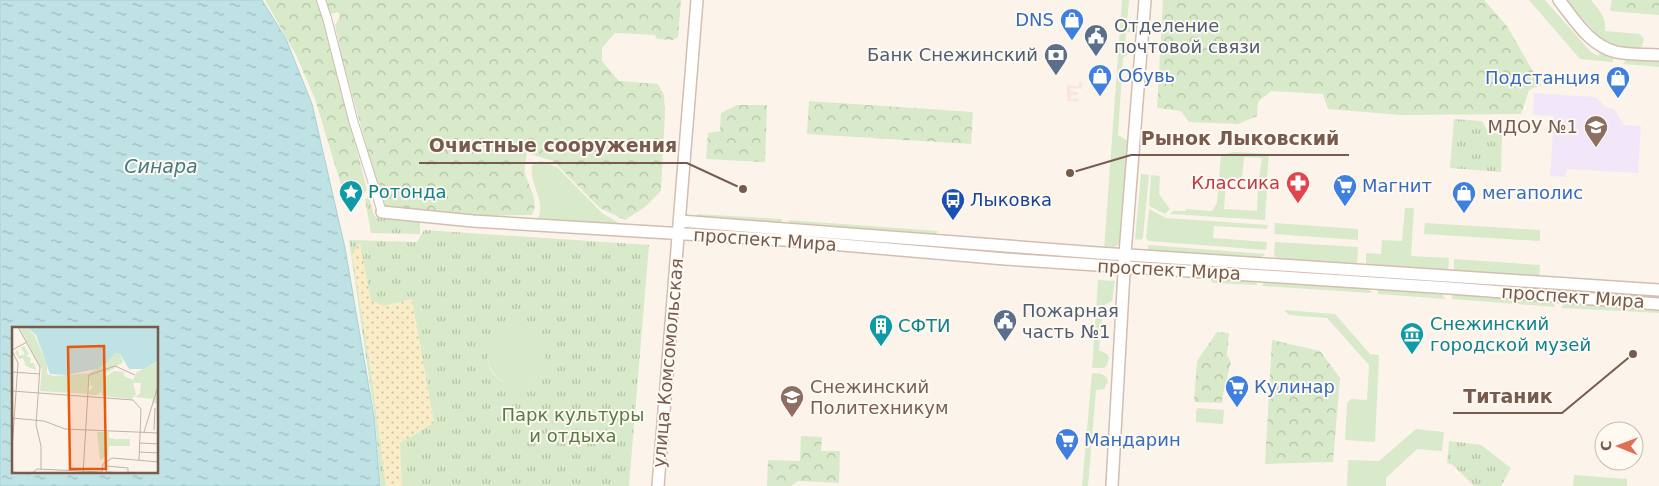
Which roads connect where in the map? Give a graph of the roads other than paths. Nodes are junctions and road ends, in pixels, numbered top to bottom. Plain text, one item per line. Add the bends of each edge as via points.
1 (321, 0) edge
2 (697, 0) edge
3 (1145, 0) edge
4 (1559, 0) edge
5 (1659, 55) edge
6 (382, 212) joint
7 (680, 221) junction
8 (678, 233) junction
9 (784, 235) junction
10 (922, 240) junction
11 (1005, 246) junction
12 (922, 253) junction
13 (1125, 254) junction
14 (1004, 259) junction
15 (1124, 268) junction
16 (1450, 282) junction
17 (1659, 290) edge
18 (1659, 304) edge
19 (658, 486) edge
20 (1112, 486) edge

1 - 6 street
2 - 7 street, улица Комсомольская
3 - 13 street
4 - 5 street via 1585,32 1602,46 1618,52
6 - 8 street, проспект Мира
7 - 8 street, улица Комсомольская
7 - 9 street, проспект Мира
8 - 9 street, проспект Мира
8 - 19 street, улица Комсомольская
9 - 10 street, проспект Мира
9 - 12 street, проспект Мира
10 - 11 street, проспект Мира
10 - 12 street
11 - 13 street, проспект Мира
11 - 14 street
12 - 14 street, проспект Мира
13 - 15 street
13 - 16 street, проспект Мира
14 - 15 street, проспект Мира
15 - 16 street, проспект Мира
15 - 20 street
16 - 17 street, проспект Мира
16 - 18 street, проспект Мира

